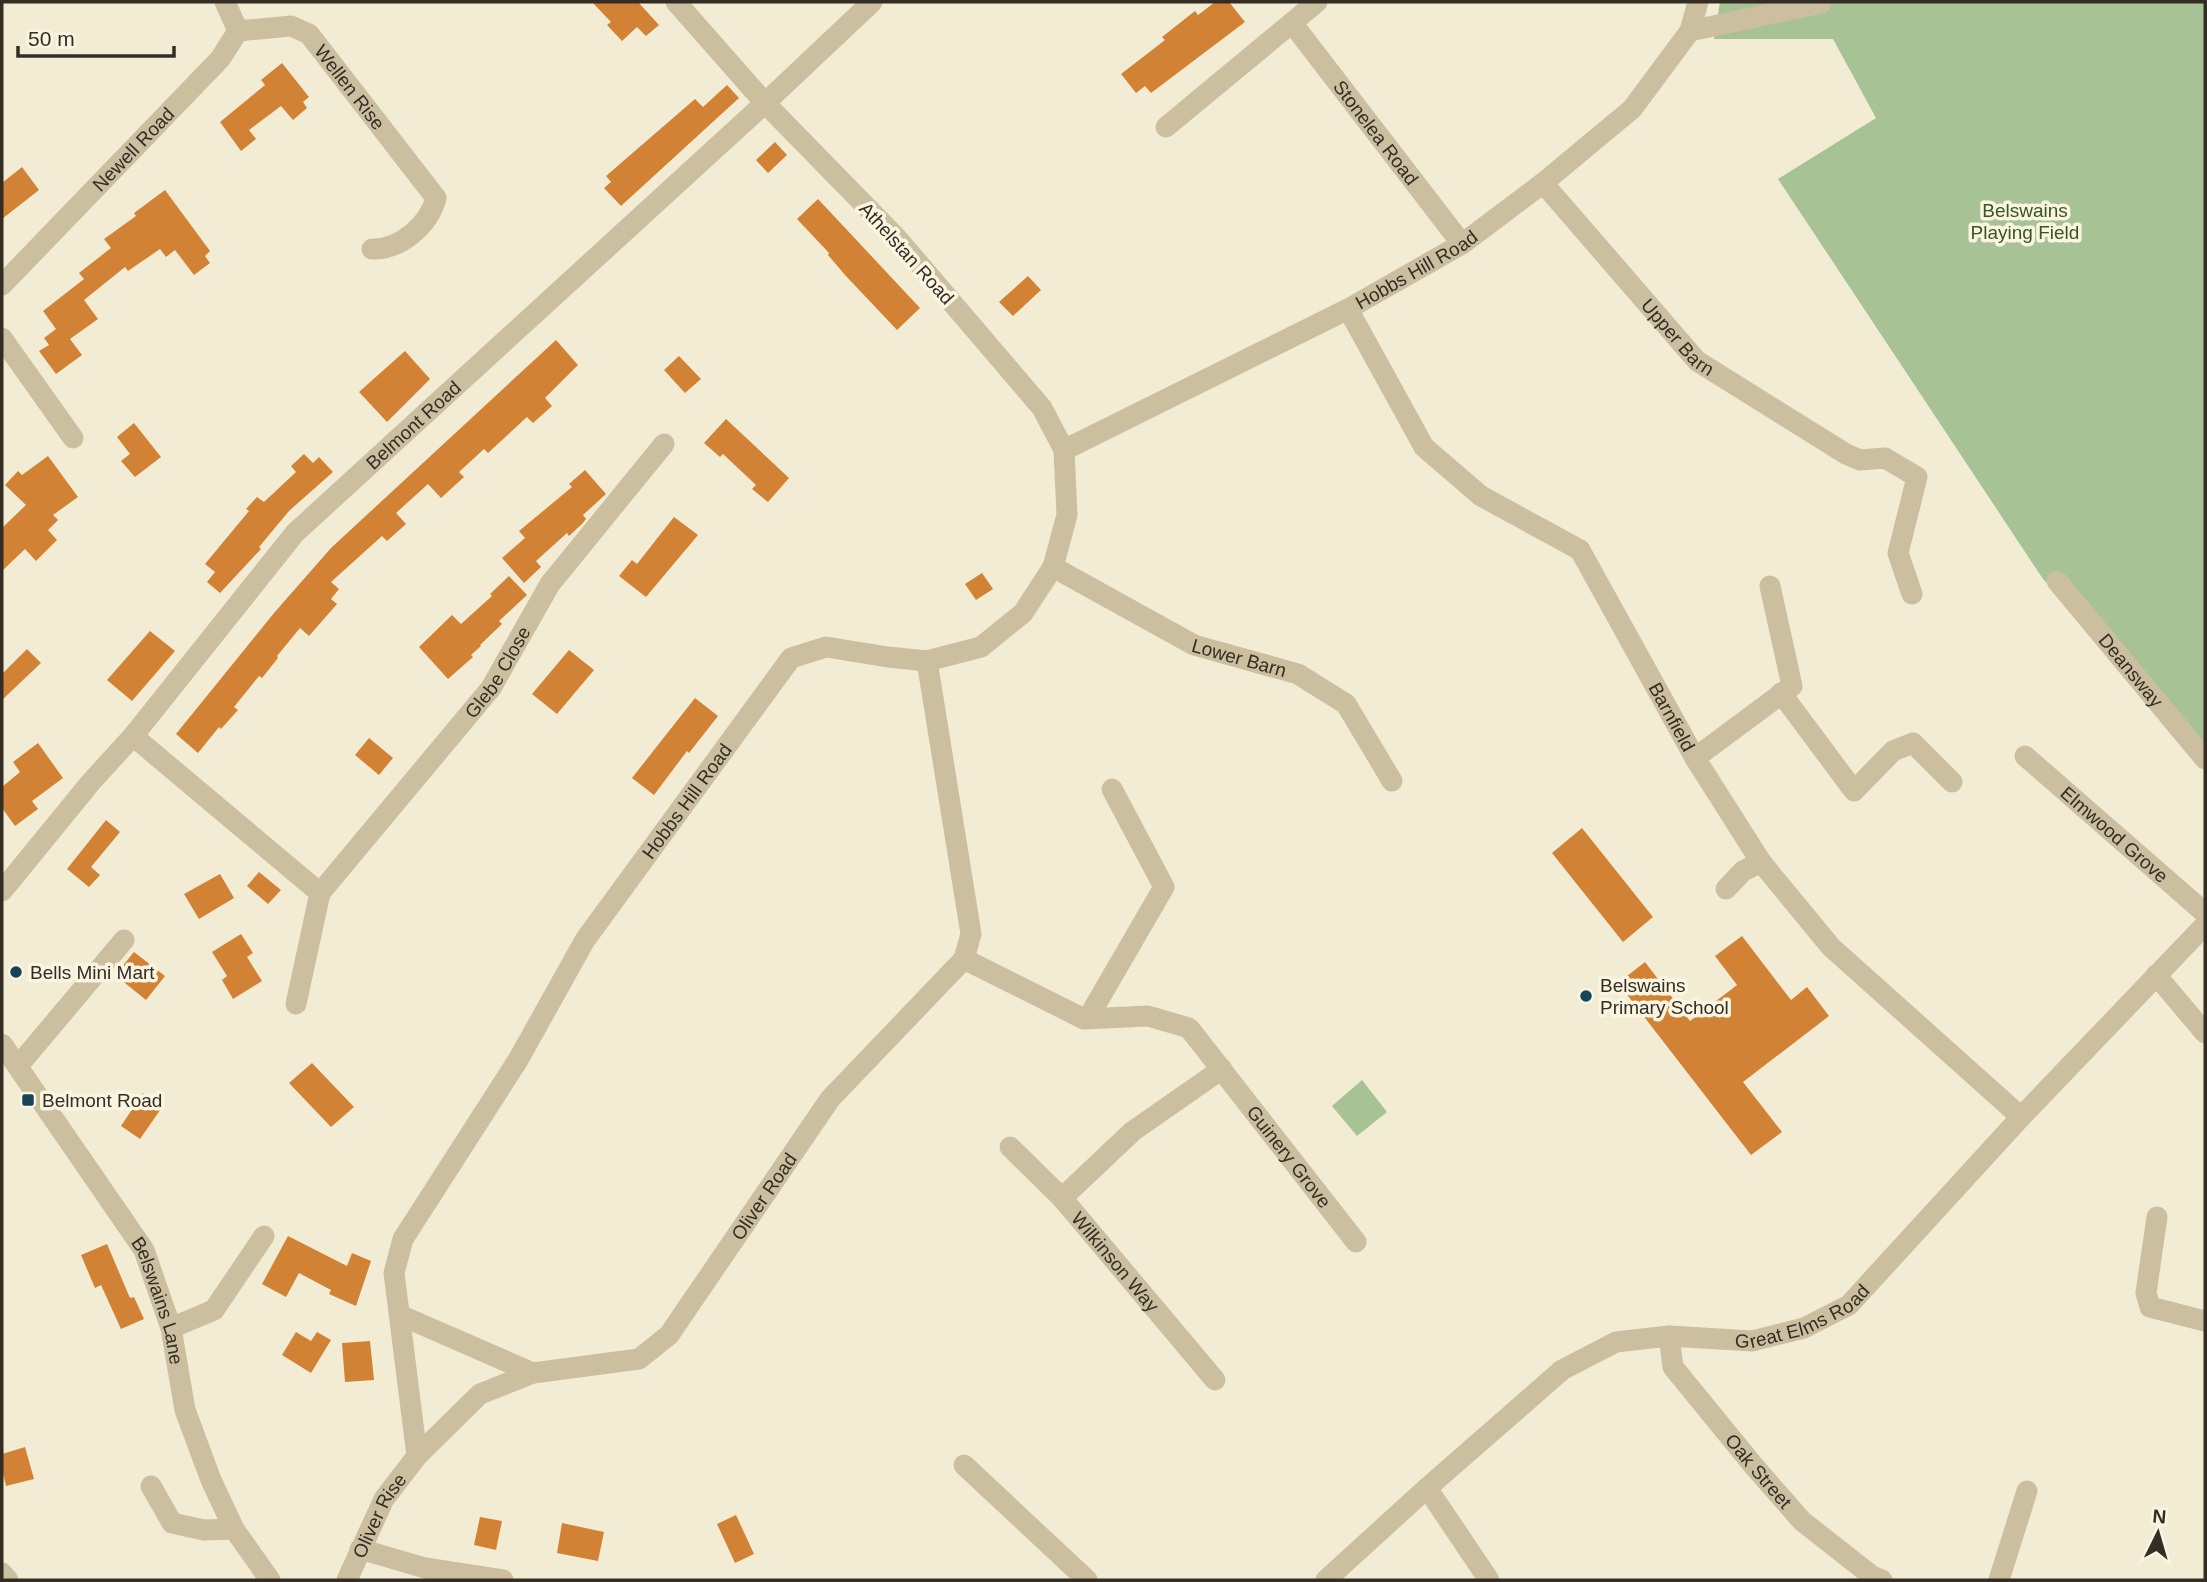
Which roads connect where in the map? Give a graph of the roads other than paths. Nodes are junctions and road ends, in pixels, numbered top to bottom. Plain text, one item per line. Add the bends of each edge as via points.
1 (225, 2) edge
2 (676, 2) edge
3 (872, 2) edge
4 (1317, 2) edge
5 (1698, 2) edge
6 (1819, 2) edge
7 (1292, 23) junction
8 (238, 31) junction
9 (1690, 31) junction
10 (765, 103) junction
11 (1166, 127) dead end
12 (1543, 183) junction
13 (1462, 244) junction
14 (372, 248) dead end
15 (2, 285) edge
16 (1348, 309) junction
17 (2, 338) edge
18 (1042, 408) joint
19 (73, 438) dead end
20 (664, 444) dead end
21 (1064, 450) junction
22 (1053, 567) junction
23 (2057, 581) dead end
24 (1770, 586) dead end
25 (1912, 594) dead end
26 (927, 661) junction
27 (1781, 693) junction
28 (133, 736) junction
29 (2025, 755) dead end
30 (1695, 758) junction
31 (2205, 759) edge
32 (1392, 781) dead end
33 (1952, 782) dead end
34 (1112, 789) dead end
35 (1761, 862) junction
36 (1726, 889) dead end
37 (2, 891) edge
38 (320, 893) junction
39 (2205, 913) edge
40 (2205, 925) edge
41 (124, 940) dead end
42 (964, 958) junction
43 (2156, 975) junction
44 (296, 1004) dead end
45 (1087, 1018) junction
46 (2205, 1033) edge
47 (2, 1044) edge
48 (18, 1066) junction
49 (1222, 1069) junction
50 (2021, 1117) junction
51 (1010, 1147) dead end
52 (1062, 1198) junction
53 (2157, 1217) dead end
54 (264, 1236) dead end
55 (1356, 1242) dead end
56 (400, 1315) junction
57 (2205, 1321) edge
58 (171, 1328) junction
59 (1669, 1336) junction
60 (533, 1373) junction
61 (1215, 1380) dead end
62 (417, 1456) junction
63 (964, 1465) dead end
64 (151, 1486) dead end
65 (1427, 1488) junction
66 (2027, 1490) dead end
67 (233, 1530) junction
68 (360, 1549) junction
69 (2, 1573) edge
70 (8, 1580) edge
71 (270, 1580) edge
72 (347, 1580) edge
73 (503, 1580) edge
74 (1087, 1580) edge
75 (1326, 1580) edge
76 (1489, 1580) edge
77 (1882, 1580) edge
78 (1998, 1580) edge

1 - 8 street
2 - 10 street, Athelstan Road
3 - 10 street, Belmont Road
4 - 7 street
5 - 9 street, Hobbs Hill Road
6 - 9 street
7 - 11 street
7 - 13 street, Stonelea Road
8 - 14 street, Wellen Rise via 291,26 309,34 436,198 425,222 393,247
8 - 15 street, Newell Road via 220,59
9 - 12 street, Hobbs Hill Road via 1632,109
10 - 18 street, Athelstan Road via 897,237
10 - 28 street, Belmont Road via 295,533
12 - 13 street, Hobbs Hill Road
12 - 25 street, Upper Barn via 1697,361 1846,454 1860,460 1885,458 1917,477 1898,553
13 - 16 street, Hobbs Hill Road
16 - 21 street, Hobbs Hill Road
16 - 30 street, Barnfield via 1424,447 1481,496 1580,550
17 - 19 street
18 - 21 street, Hobbs Hill Road
20 - 38 street, Glebe Close via 550,584 491,688
21 - 22 street, Hobbs Hill Road via 1068,515
22 - 26 street, Hobbs Hill Road via 1023,614 981,647
22 - 32 street, Lower Barn via 1194,645 1298,674 1346,704
23 - 31 street, Deansway
24 - 27 street via 1791,686
26 - 42 street via 971,934
26 - 56 street, Hobbs Hill Road via 826,647 792,658 585,940 518,1060 403,1239 394,1273
27 - 30 street
27 - 33 street via 1854,791 1893,751 1913,743
28 - 37 street, Belmont Road
28 - 38 street
29 - 39 street, Elmwood Grove
30 - 35 street, Barnfield
34 - 45 street via 1164,887
35 - 36 street via 1743,871
35 - 50 street, Barnfield via 1831,947
38 - 44 street, Glebe Close
40 - 43 street, Great Elms Road
41 - 48 street
42 - 45 street
42 - 60 street, Oliver Road via 830,1099 669,1335 639,1359
43 - 46 street
43 - 50 street, Great Elms Road
45 - 49 street, Guinery Grove via 1148,1016 1189,1028
47 - 48 street, Belswains Lane
48 - 58 street, Belswains Lane via 144,1250
49 - 52 street via 1133,1131
49 - 55 street, Guinery Grove
50 - 59 street, Great Elms Road via 1849,1305 1804,1328 1752,1341
51 - 52 street, Wilkinson Way
52 - 61 street, Wilkinson Way
53 - 57 street via 2146,1293 2150,1307
54 - 58 street via 214,1310
56 - 60 street
56 - 62 street
58 - 67 street, Belswains Lane via 185,1410
59 - 65 street, Great Elms Road via 1616,1342 1562,1370
59 - 77 street, Oak Street via 1673,1367 1802,1521
60 - 62 street, Oliver Road via 480,1394
62 - 68 street, Oliver Rise via 384,1499
63 - 74 street
64 - 67 street via 172,1523
65 - 75 street, Great Elms Road
65 - 76 street
66 - 78 street
67 - 71 street, Belswains Lane
68 - 72 street, Oliver Rise
68 - 73 street
69 - 70 street

